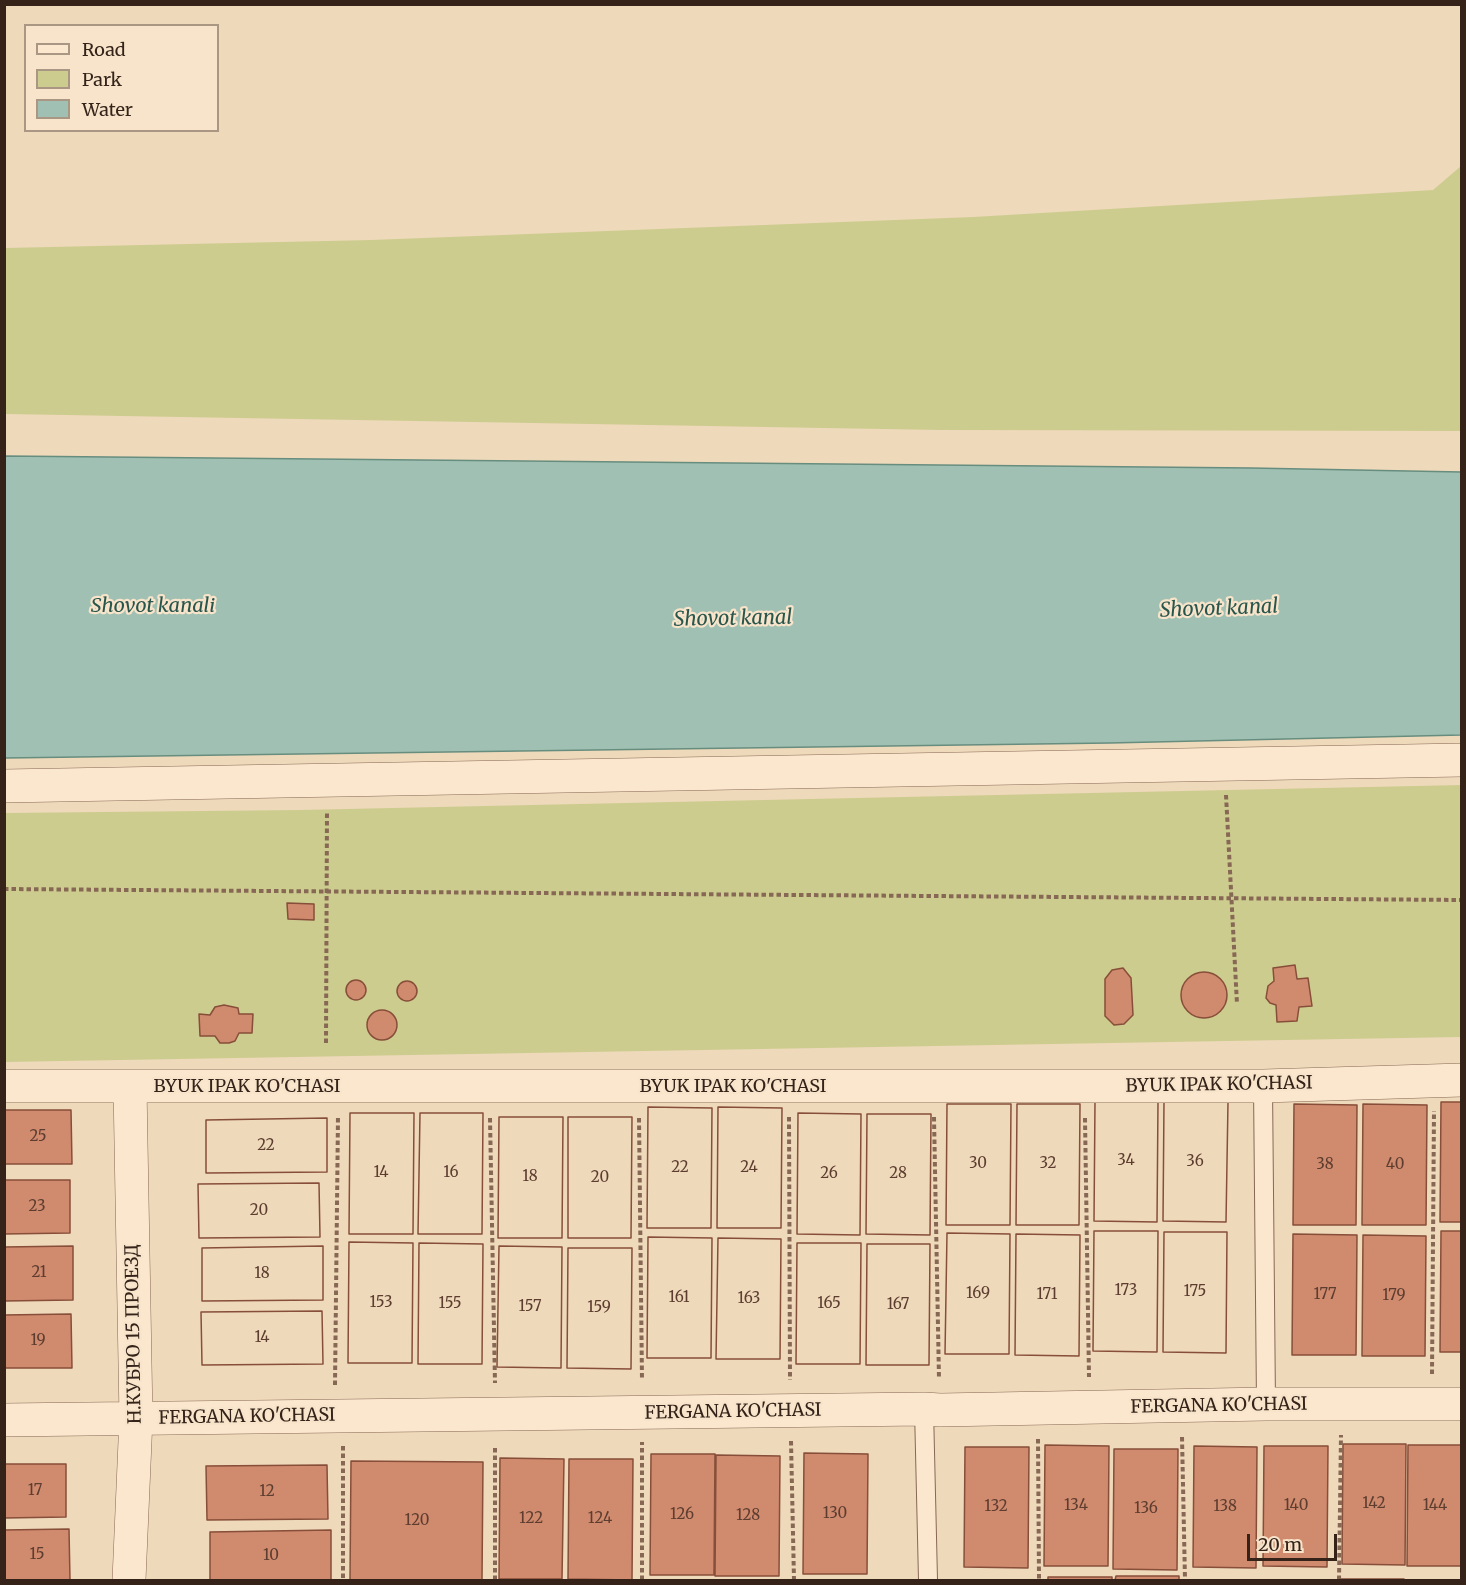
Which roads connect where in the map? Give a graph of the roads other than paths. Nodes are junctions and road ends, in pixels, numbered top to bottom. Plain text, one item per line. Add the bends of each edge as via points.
1 (1461, 760) edge
2 (4, 786) edge
3 (1448, 1081) edge
4 (4, 1086) edge
5 (130, 1086) junction
6 (1263, 1086) junction
7 (1266, 1404) junction
8 (1446, 1404) edge
9 (932, 1409) junction
10 (136, 1418) junction
11 (4, 1420) edge
12 (129, 1581) edge
13 (928, 1581) edge

1 - 2 street
3 - 6 street, BYUK IPAK KO'CHASI
4 - 5 street, BYUK IPAK KO'CHASI
5 - 6 street, BYUK IPAK KO'CHASI
5 - 10 street, Н.КУБРО 15 ПРОЕЗД
6 - 7 lane
7 - 8 street, FERGANA KO'CHASI
7 - 9 street, FERGANA KO'CHASI
9 - 10 street, FERGANA KO'CHASI
9 - 13 lane
10 - 11 street, FERGANA KO'CHASI
10 - 12 street, Н.КУБРО 15 ПРОЕЗД

